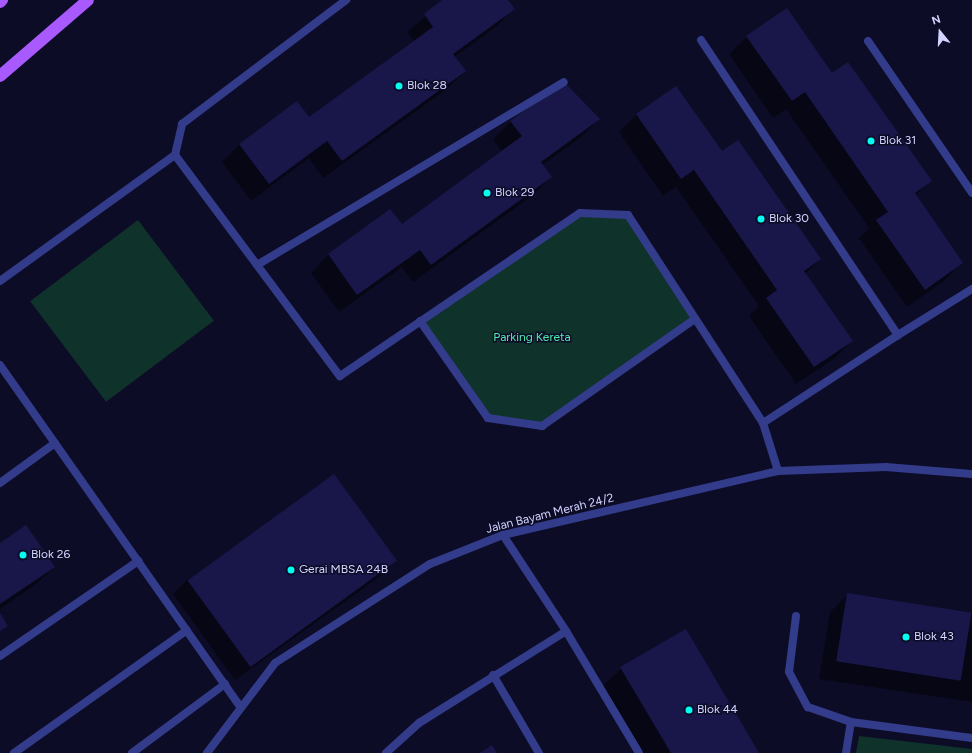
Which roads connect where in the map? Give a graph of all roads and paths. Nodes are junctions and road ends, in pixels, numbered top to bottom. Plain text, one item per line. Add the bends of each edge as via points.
1 (88, 0) edge
2 (346, 0) edge
3 (701, 40) dead end
4 (868, 41) dead end
5 (0, 76) edge
6 (564, 82) dead end
7 (176, 155) junction
8 (972, 192) edge
9 (257, 265) junction
10 (0, 281) edge
11 (972, 289) edge
12 (695, 319) junction
13 (420, 321) junction
14 (898, 335) junction
15 (0, 365) edge
16 (763, 423) junction
17 (55, 443) junction
18 (778, 471) junction
19 (972, 474) edge
20 (0, 483) edge
21 (503, 535) junction
22 (138, 561) junction
23 (796, 616) dead end
24 (187, 630) junction
25 (566, 631) junction
26 (0, 656) edge
27 (493, 675) junction
28 (225, 684) junction
29 (240, 706) junction
30 (851, 722) junction
31 (972, 738) edge
32 (14, 753) edge
33 (132, 753) edge
34 (207, 753) edge
35 (386, 753) edge
36 (539, 753) edge
37 (639, 753) edge
38 (846, 753) edge

1 - 5 main road
2 - 7 street via 182,124
3 - 14 street
4 - 8 street
6 - 9 street
7 - 9 street
7 - 10 street
9 - 13 street via 340,376
11 - 14 street
12 - 13 street via 542,426 488,418
12 - 13 street via 628,215 580,213
12 - 16 street
14 - 16 street
15 - 17 street
16 - 18 street
17 - 20 street
17 - 22 street
18 - 19 street, Jalan Bayam Merah 24/2 via 886,467
18 - 21 street, Jalan Bayam Merah 24/2
21 - 25 street
21 - 29 street, Jalan Bayam Merah 24/2 via 430,564 275,663
22 - 24 street
22 - 26 street
23 - 30 street via 789,672 808,707
24 - 28 street
24 - 32 street
25 - 27 street
25 - 37 street
27 - 35 street via 419,724
27 - 36 street
28 - 29 street
28 - 33 street
29 - 34 street, Jalan Bayam Merah 24/2
30 - 31 street
30 - 38 street

